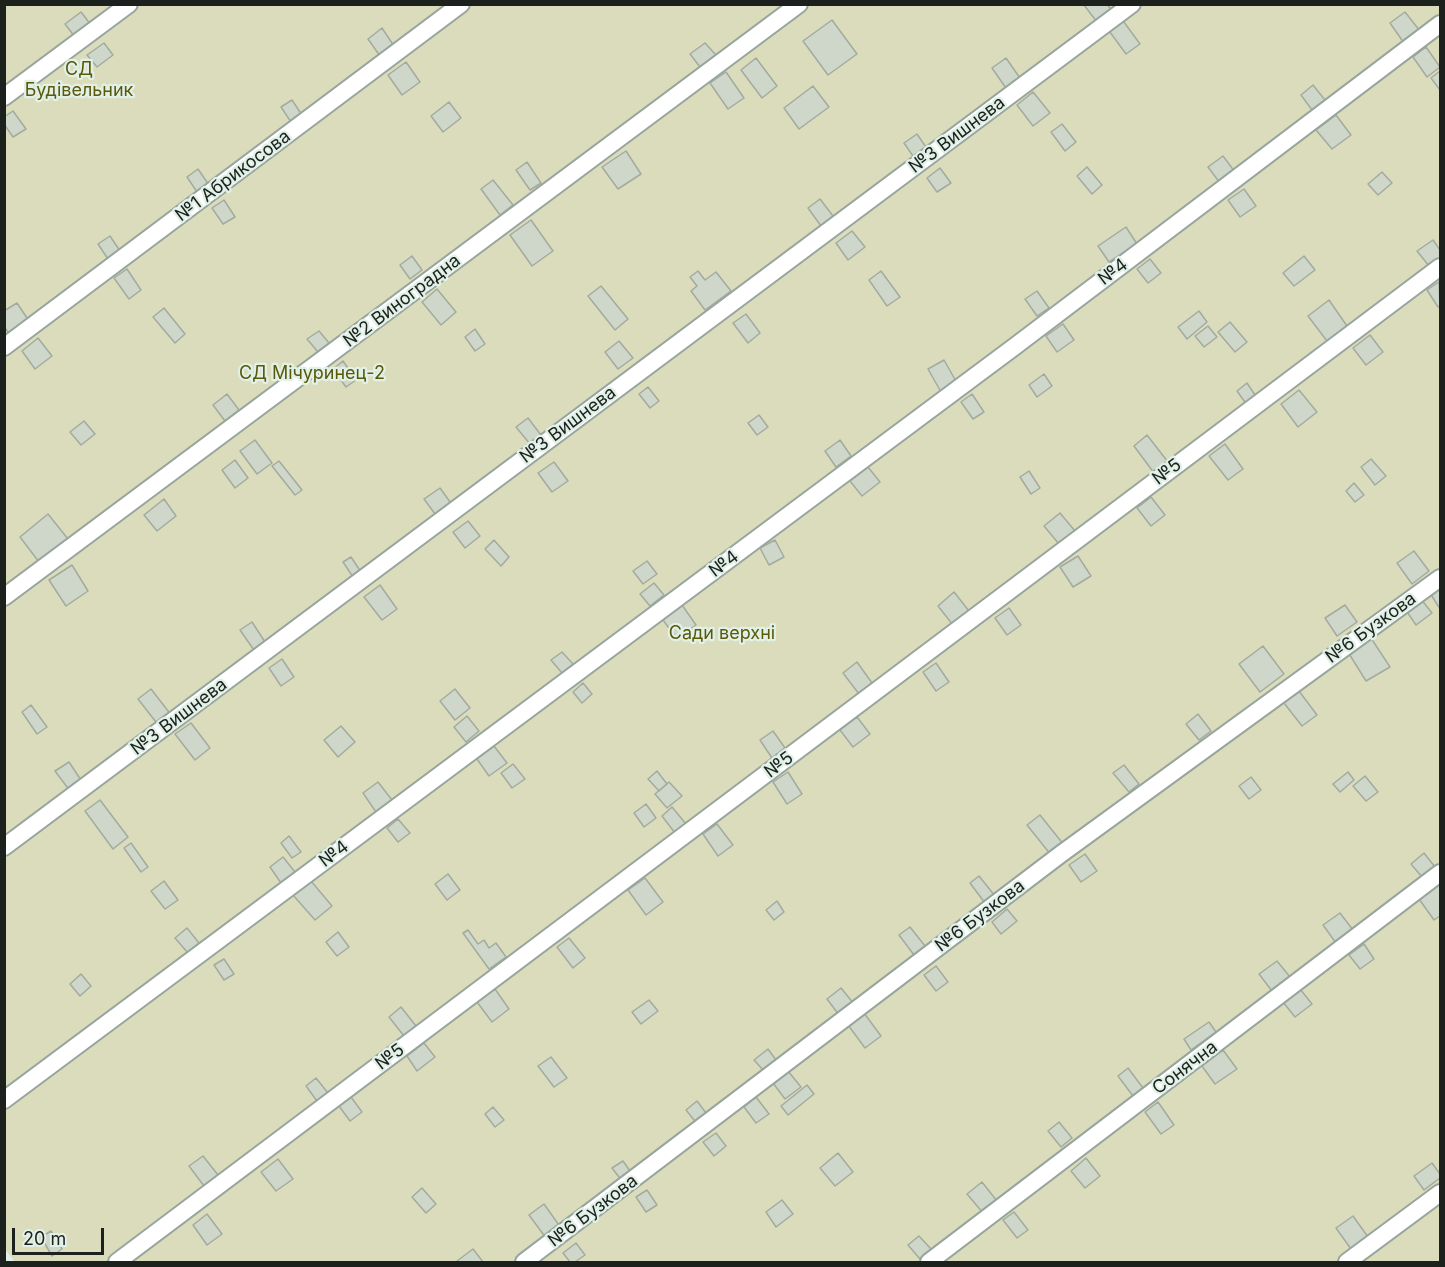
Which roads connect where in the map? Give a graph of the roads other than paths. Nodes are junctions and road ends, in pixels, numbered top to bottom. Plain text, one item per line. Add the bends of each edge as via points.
1 (129, 4) edge
2 (461, 4) edge
3 (799, 4) edge
4 (1132, 4) edge
5 (1440, 24) edge
6 (4, 97) edge
7 (1440, 267) edge
8 (4, 347) edge
9 (1440, 578) edge
10 (4, 597) edge
11 (4, 848) edge
12 (1440, 873) edge
13 (4, 1100) edge
14 (1440, 1193) edge
15 (117, 1263) edge
16 (524, 1263) edge
17 (929, 1263) edge
18 (1347, 1263) edge

1 - 6 lane
2 - 8 lane, №1 Абрикосова
3 - 10 lane, №2 Виноградна
4 - 11 lane, №3 Вишнева
5 - 13 lane, №4 via 1014,347
7 - 15 lane, №5
9 - 16 lane, №6 Бузкова via 1061,854
12 - 17 lane, Сонячна
14 - 18 lane

